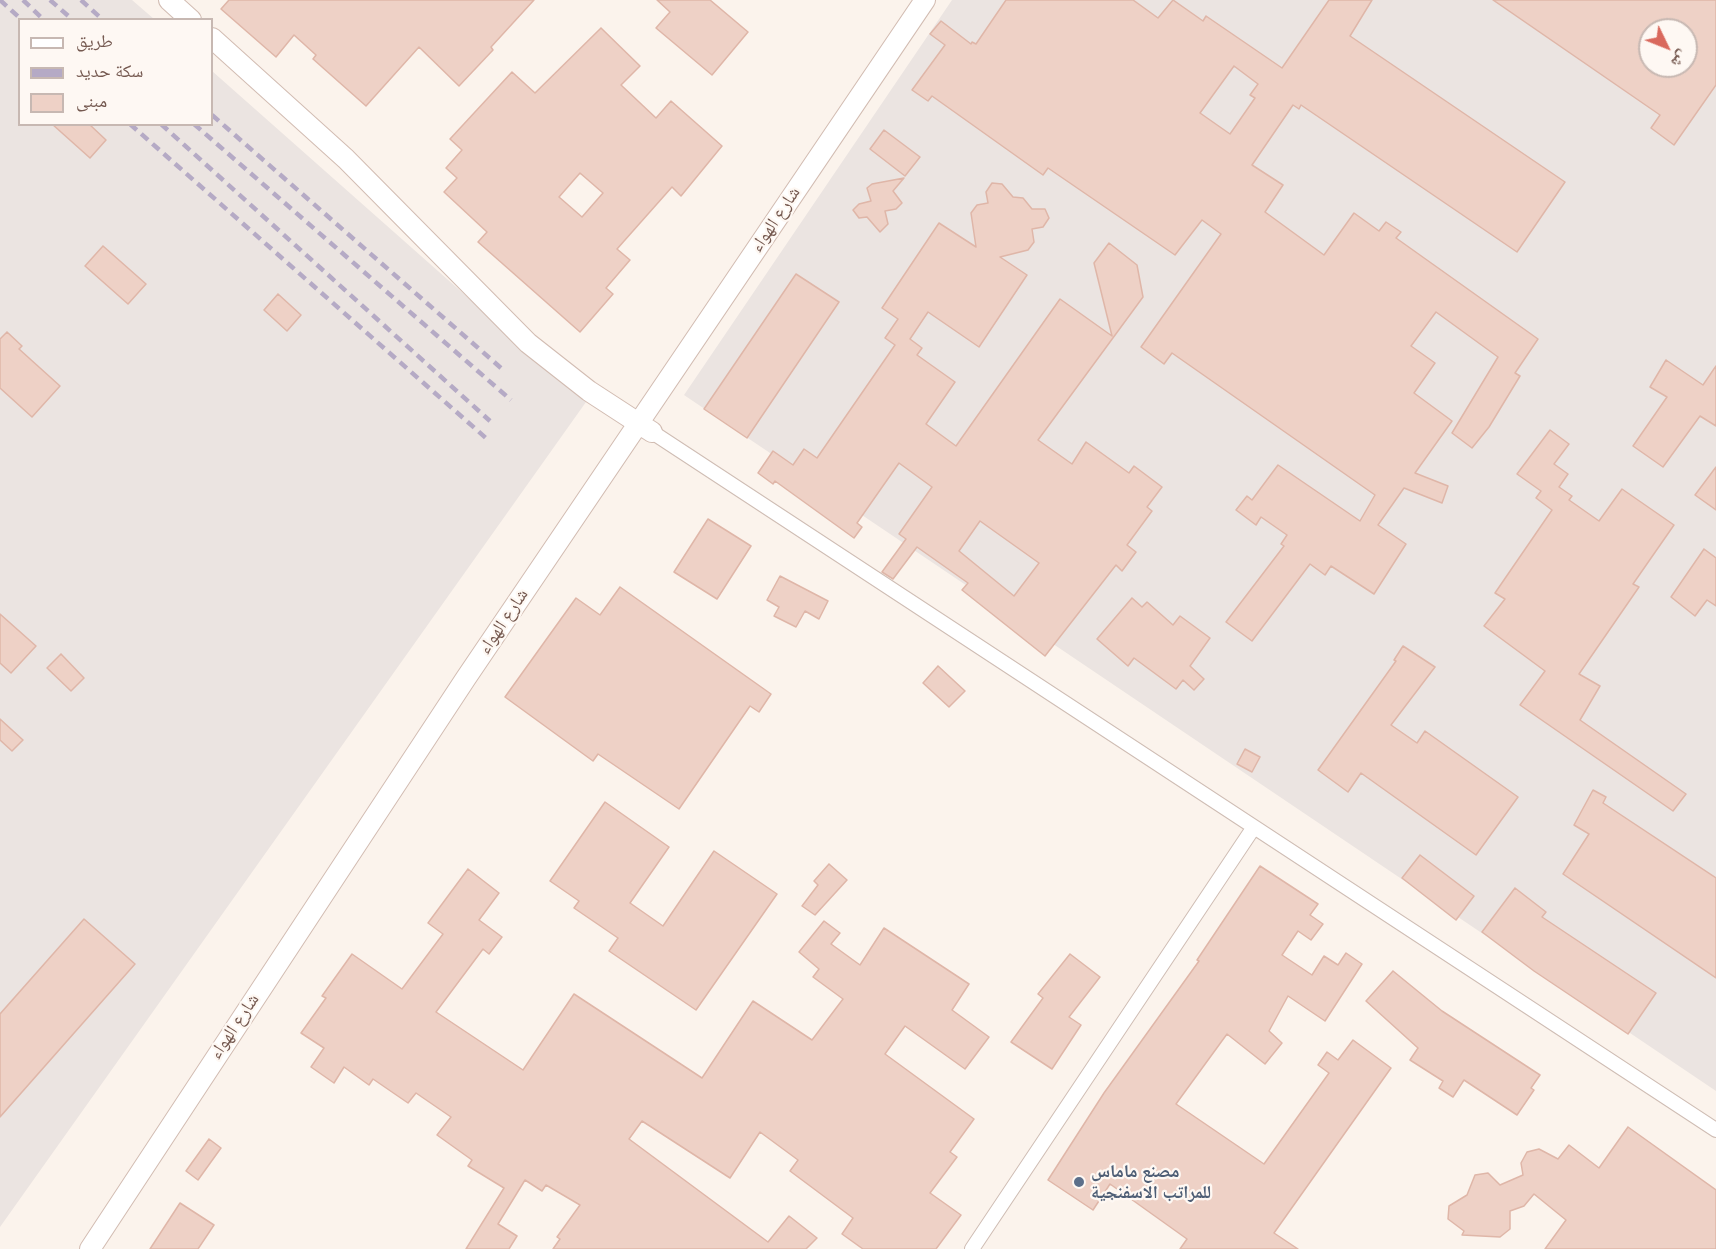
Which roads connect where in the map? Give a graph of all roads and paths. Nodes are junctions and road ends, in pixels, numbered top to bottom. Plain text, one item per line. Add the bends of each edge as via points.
1 (169, 0) edge
2 (925, 0) edge
3 (189, 18) edge
4 (213, 39) edge
5 (646, 428) junction
6 (1254, 827) junction
7 (1716, 1130) edge
8 (90, 1249) edge
9 (972, 1249) edge

1 - 3 street
2 - 5 street, شارع الهواء
4 - 5 street via 346,159 528,343 589,391
5 - 6 street
5 - 8 street, شارع الهواء via 466,678
6 - 7 street
6 - 9 street

